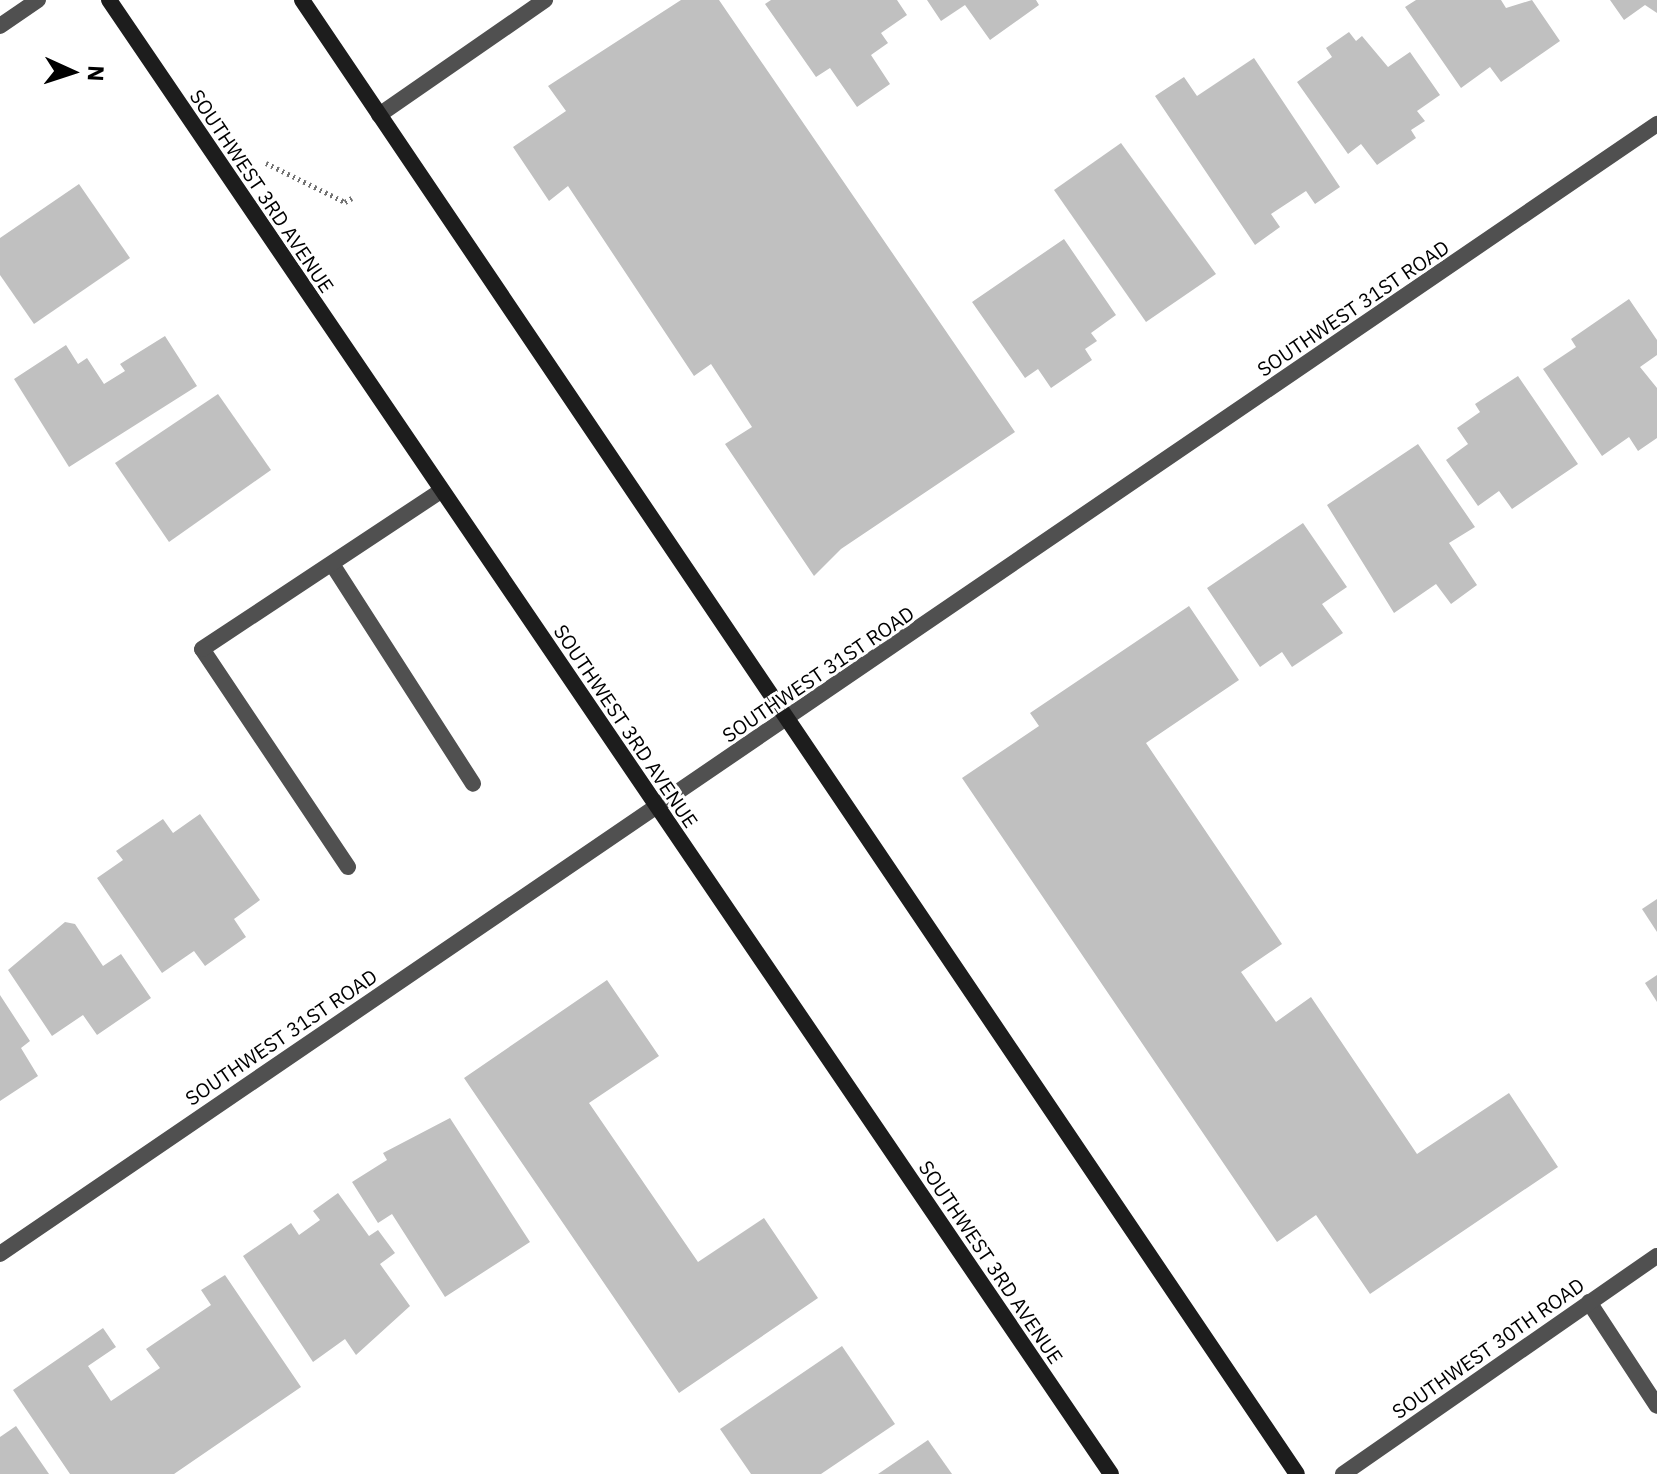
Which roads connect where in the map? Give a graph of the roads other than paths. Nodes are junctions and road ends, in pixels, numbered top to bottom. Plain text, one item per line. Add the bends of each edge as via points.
1 (38, 0) edge
2 (109, 0) edge
3 (302, 0) edge
4 (545, 0) edge
5 (0, 26) edge
6 (379, 115) junction
7 (1657, 124) edge
8 (441, 491) junction
9 (332, 564) junction
10 (786, 719) junction
11 (473, 784) dead end
12 (656, 806) junction
13 (348, 867) dead end
14 (0, 1254) edge
15 (1657, 1256) edge
16 (1589, 1302) junction
17 (1657, 1406) edge
18 (1111, 1474) edge
19 (1297, 1474) edge
20 (1343, 1474) edge

1 - 5 street
2 - 8 main road, SOUTHWEST 3RD AVENUE
3 - 6 main road
4 - 6 street
6 - 10 main road
7 - 10 street, SOUTHWEST 31ST ROAD
8 - 9 street
8 - 12 main road, SOUTHWEST 3RD AVENUE
9 - 11 street
9 - 13 street via 202,649
10 - 12 street, SOUTHWEST 31ST ROAD
10 - 19 main road
12 - 14 street, SOUTHWEST 31ST ROAD
12 - 18 main road, SOUTHWEST 3RD AVENUE
15 - 16 street, SOUTHWEST 30TH ROAD
16 - 17 street
16 - 20 street, SOUTHWEST 30TH ROAD

